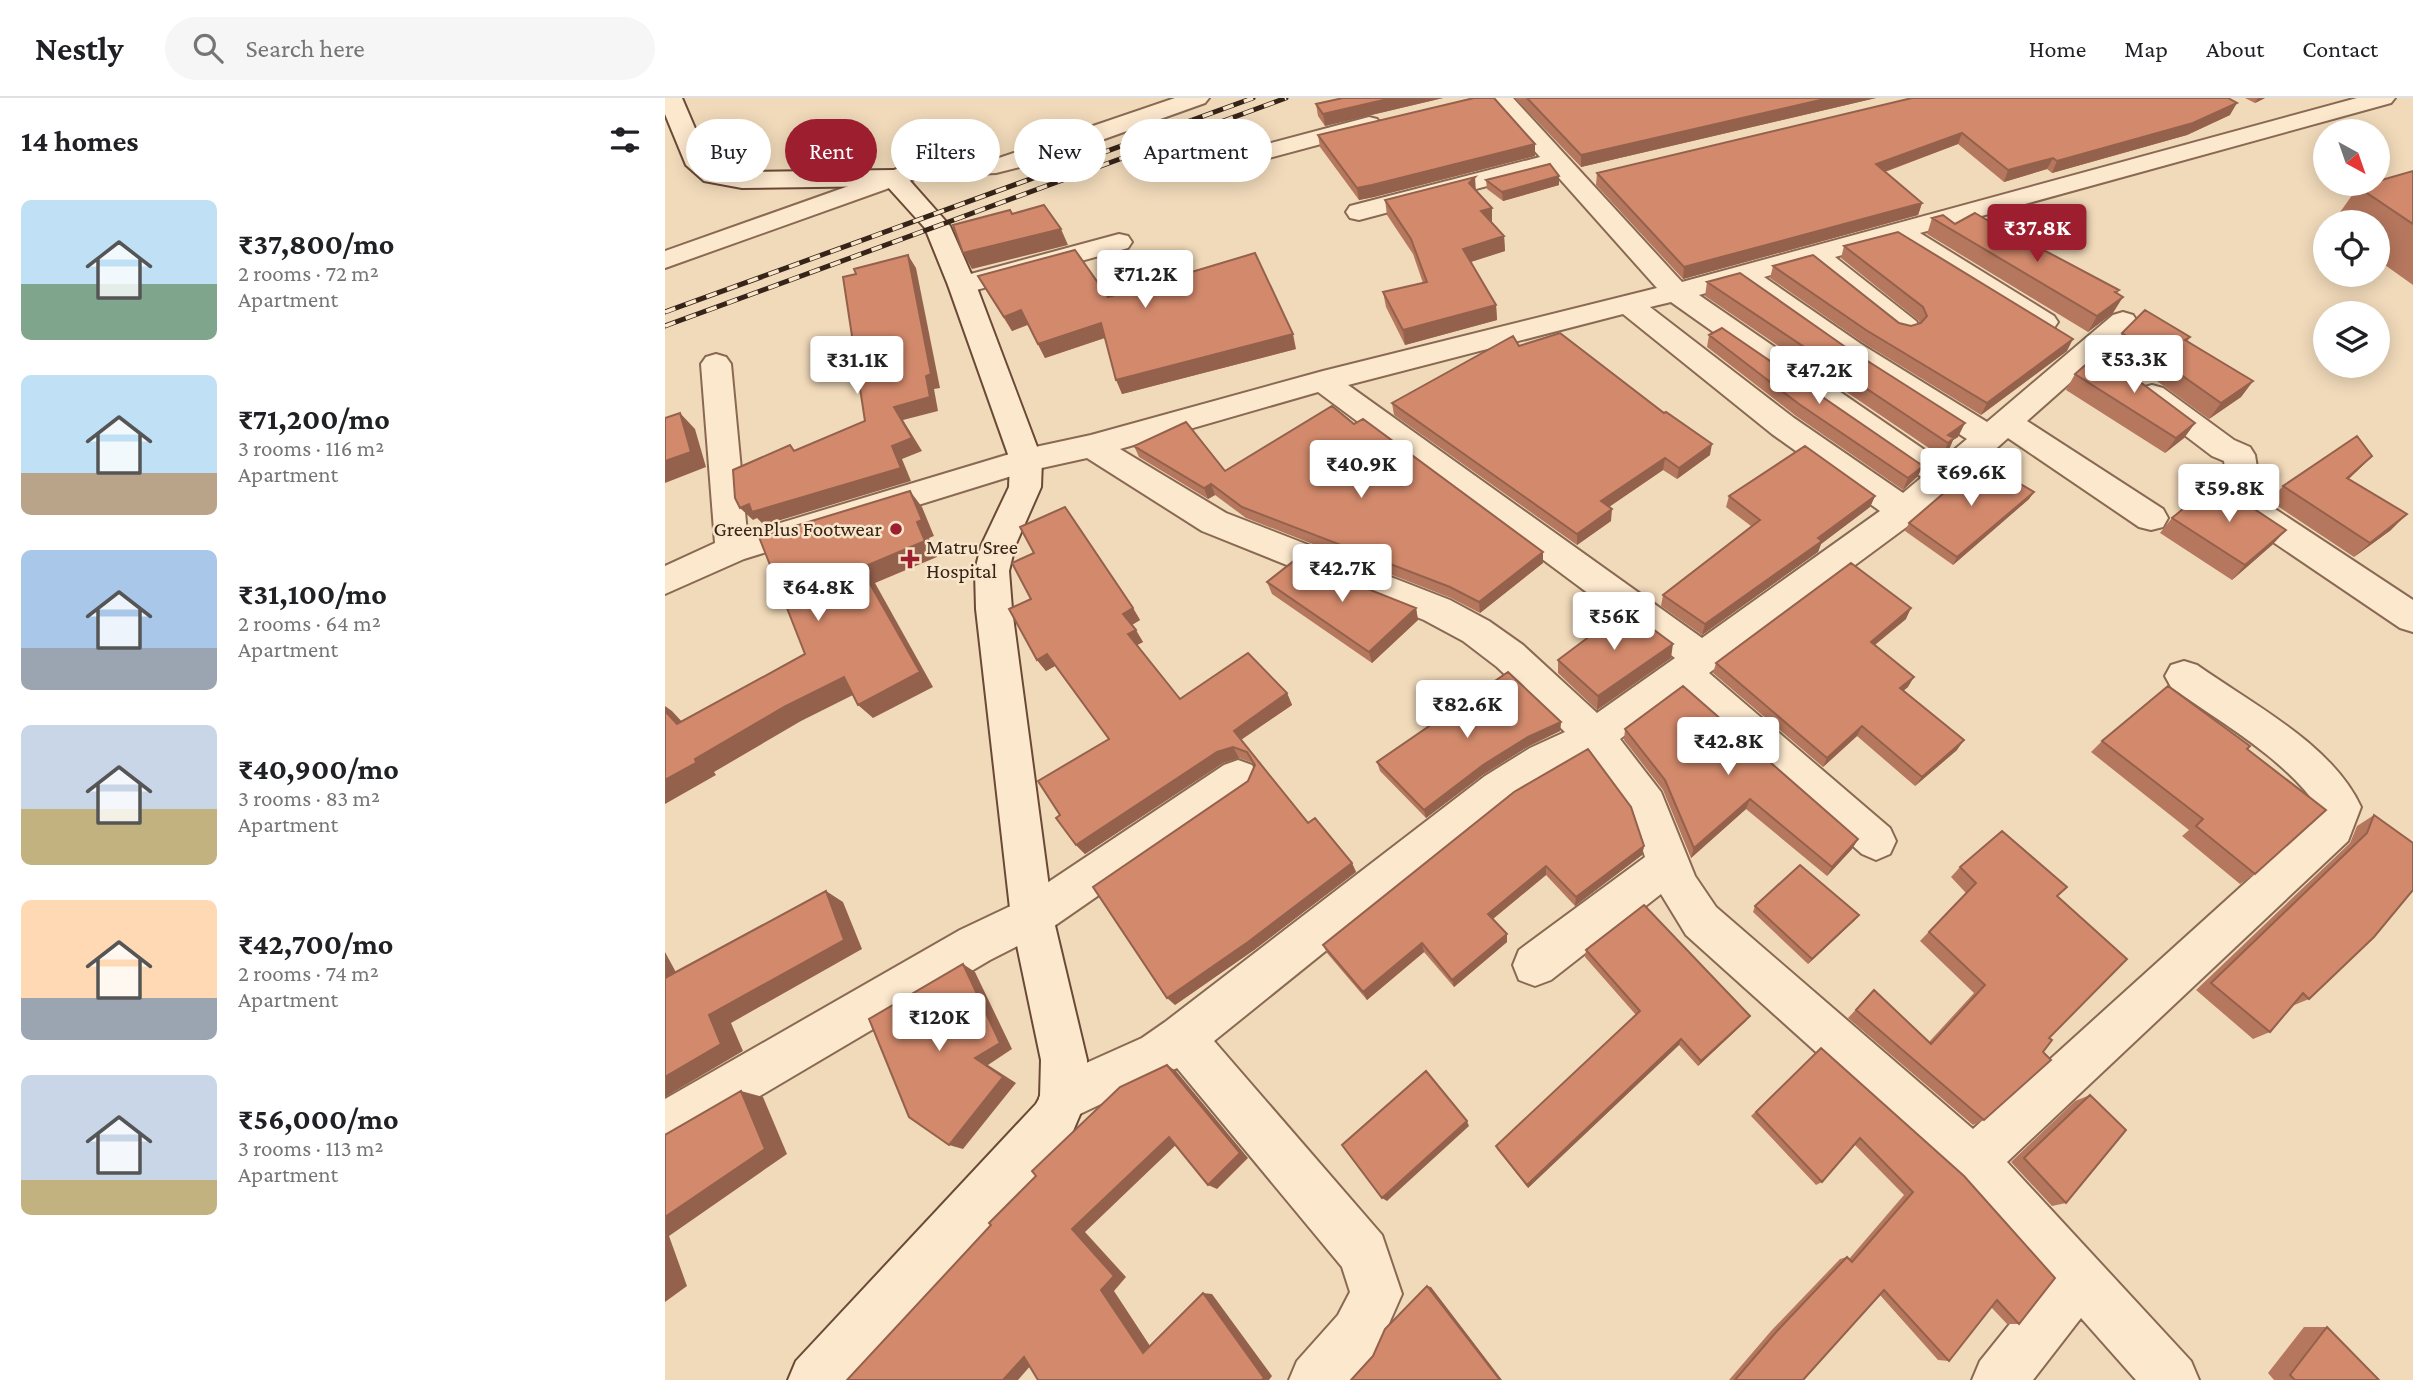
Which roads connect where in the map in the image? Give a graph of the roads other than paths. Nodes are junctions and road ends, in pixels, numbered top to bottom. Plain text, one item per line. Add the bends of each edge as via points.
1 (670, 98) edge
2 (1197, 98) edge
3 (2383, 98) edge
4 (1486, 99) edge
5 (2244, 109) dead end
6 (1391, 119) edge
7 (2275, 127) junction
8 (1272, 150) edge
9 (1000, 165) edge
10 (1574, 171) junction
11 (891, 178) edge
12 (891, 179) edge
13 (898, 182) edge
14 (1359, 212) dead end
15 (1897, 230) junction
16 (1119, 242) dead end
17 (1814, 254) junction
18 (665, 260) edge
19 (1742, 274) junction
20 (962, 285) junction
21 (1676, 292) junction
22 (1628, 304) junction
23 (2123, 321) edge
24 (1906, 327) edge
25 (716, 364) dead end
26 (2109, 364) junction
27 (1323, 381) junction
28 (1997, 430) junction
29 (1091, 446) junction
30 (1026, 460) junction
31 (1945, 475) junction
32 (1904, 511) junction
33 (2151, 518) dead end
34 (732, 550) junction
35 (665, 582) edge
36 (2413, 618) edge
37 (1692, 665) junction
38 (2184, 676) dead end
39 (1595, 736) junction
40 (1238, 777) dead end
41 (1876, 841) dead end
42 (1668, 864) junction
43 (1032, 916) junction
44 (1535, 965) dead end
45 (1181, 1038) junction
46 (1063, 1098) junction
47 (665, 1125) edge
48 (1973, 1161) junction
49 (2080, 1278) junction
50 (815, 1380) edge
51 (1316, 1380) edge
52 (1999, 1380) edge
53 (2172, 1380) edge

1 - 11 street via 698,165 713,176 742,180
2 - 9 street
3 - 7 street
4 - 10 street
5 - 7 street
6 - 8 street
7 - 15 street
10 - 14 street
10 - 21 street
12 - 18 street
13 - 20 street via 937,226
15 - 17 street
15 - 26 street
16 - 20 street
17 - 19 street
17 - 24 street
19 - 21 street
19 - 28 street via 1851,351
20 - 30 street
21 - 22 street
21 - 31 street via 1918,461
22 - 27 street
22 - 32 street via 1783,426
23 - 26 street
25 - 34 street
26 - 28 street
26 - 36 street via 2239,455 2246,503 2257,514
27 - 29 street
27 - 37 street
28 - 31 street
28 - 33 street
29 - 30 street
29 - 39 street via 1214,522 1437,610 1476,631 1510,656
30 - 34 street
30 - 43 street via 1025,487 997,546 992,571
31 - 32 street
32 - 37 street
34 - 35 street
37 - 39 street
37 - 41 street
38 - 48 street via 2295,755 2322,780 2341,807 2334,828
39 - 42 street via 1647,805
39 - 45 street via 1499,788
40 - 43 street
42 - 44 street
42 - 48 street via 1701,921
43 - 46 street via 1064,1060
43 - 47 street
45 - 46 street via 1158,1054
45 - 51 street via 1364,1254 1376,1294 1357,1334
46 - 50 street via 1053,1121
48 - 49 street
49 - 52 street
49 - 53 street

